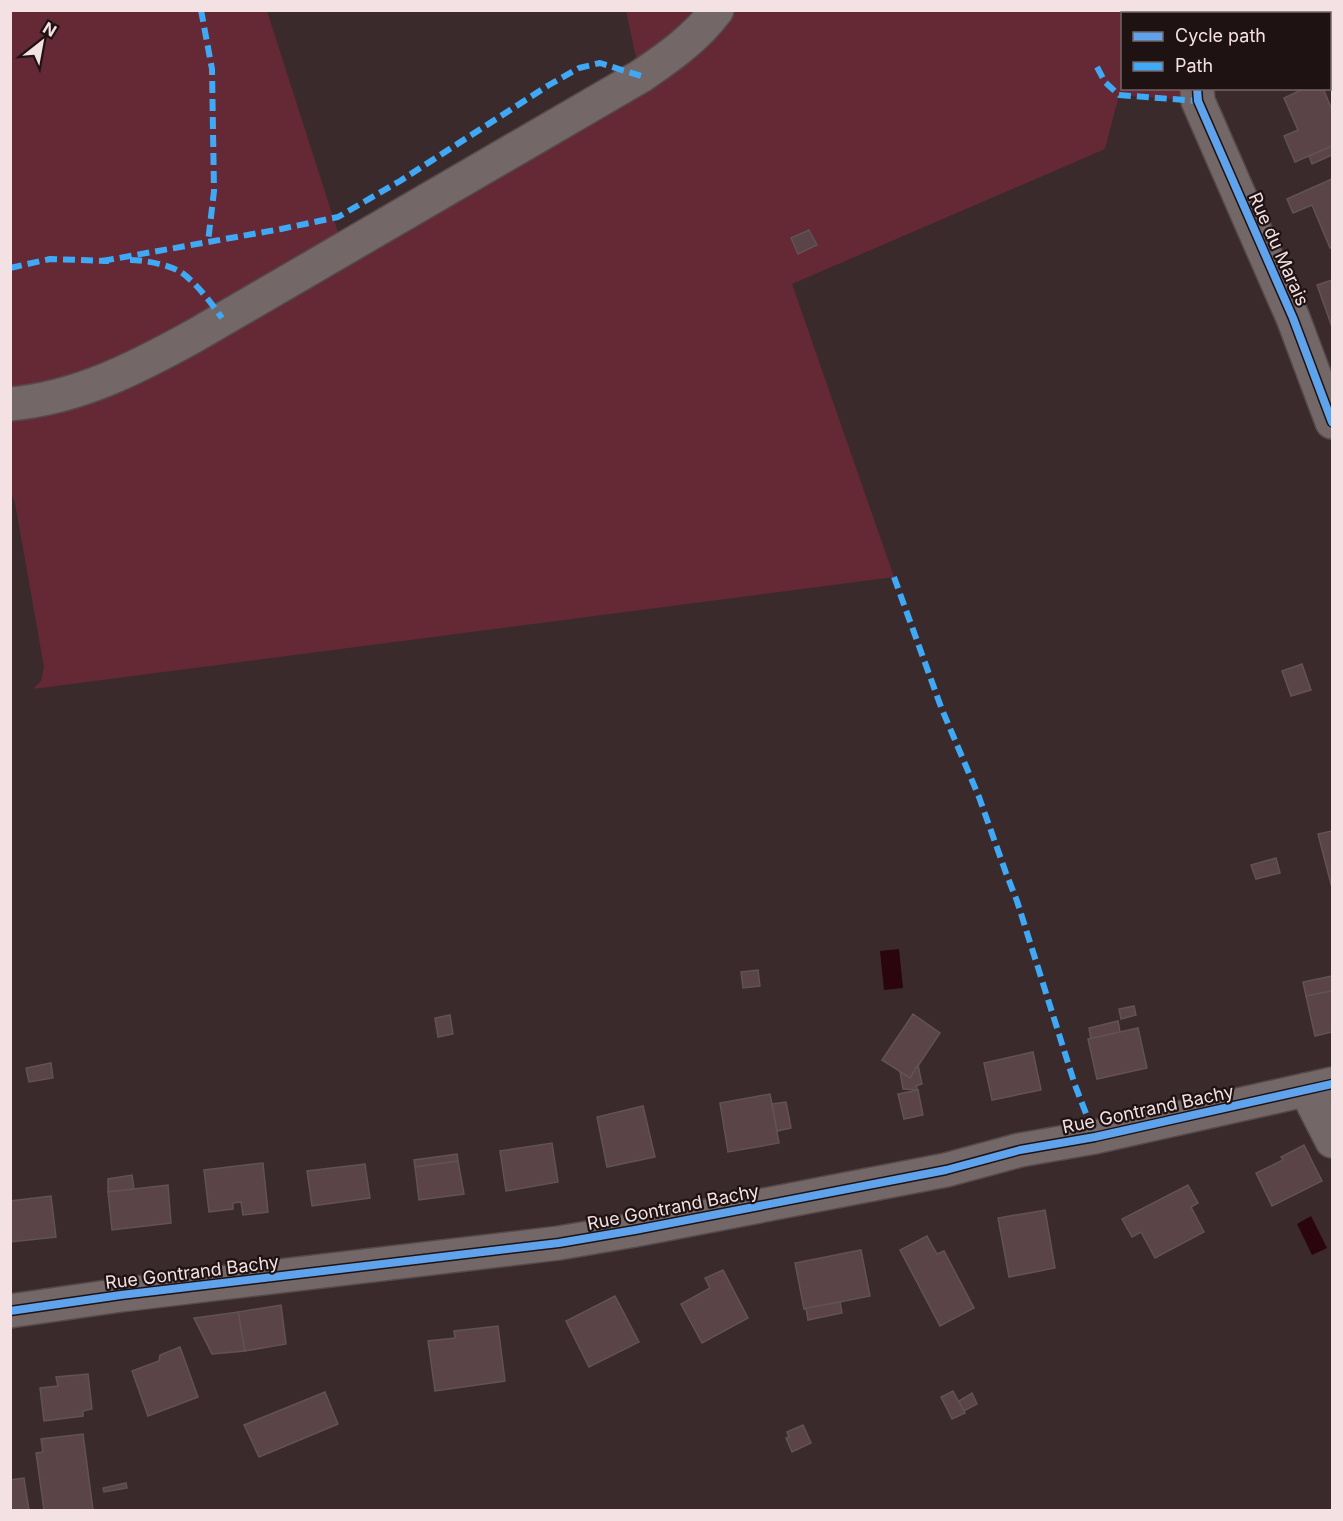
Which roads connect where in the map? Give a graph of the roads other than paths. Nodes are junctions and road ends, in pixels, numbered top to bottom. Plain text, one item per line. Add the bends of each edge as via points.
1 (717, 10) edge
2 (1197, 90) edge
3 (10, 404) edge
4 (1332, 422) edge
5 (1319, 1087) edge
6 (1332, 1141) edge
7 (10, 1311) edge

1 - 3 street via 680,48 640,76 194,336 135,368 83,388 39,401
2 - 4 street, Rue du Marais via 1198,101 1293,318
5 - 6 street
5 - 7 street, Rue Gontrand Bachy via 1020,1150 946,1170 635,1230 559,1243

